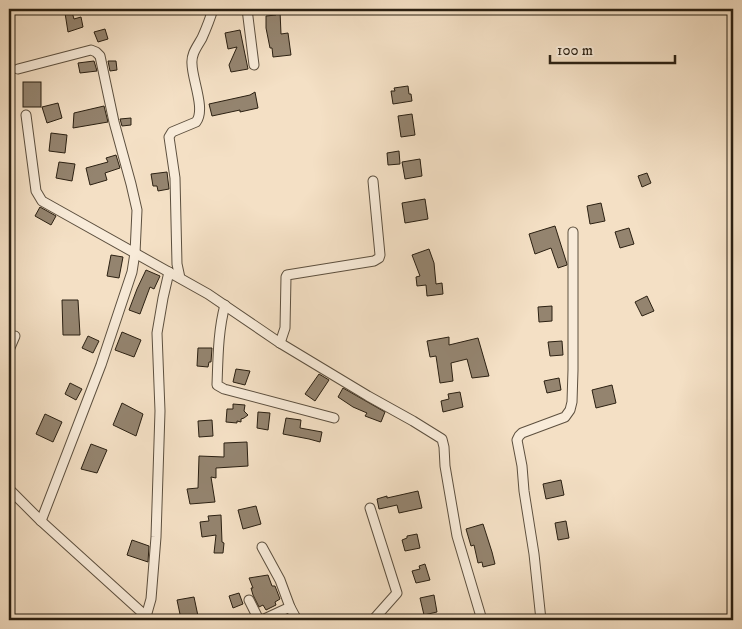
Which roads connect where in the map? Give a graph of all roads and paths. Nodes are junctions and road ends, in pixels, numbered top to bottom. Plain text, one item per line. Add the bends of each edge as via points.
1 (213, 9) edge
2 (247, 9) edge
3 (254, 65) dead end
4 (18, 70) dead end
5 (26, 115) dead end
6 (373, 181) dead end
7 (572, 232) dead end
8 (136, 253) junction
9 (169, 272) junction
10 (180, 278) junction
11 (225, 305) junction
12 (16, 336) dead end
13 (280, 343) junction
14 (9, 350) edge
15 (334, 418) dead end
16 (9, 489) edge
17 (370, 508) dead end
18 (41, 521) junction
19 (262, 547) dead end
20 (248, 600) dead end
21 (290, 607) junction
22 (147, 619) edge
23 (260, 620) edge
24 (297, 620) edge
25 (373, 620) edge
26 (482, 620) edge
27 (541, 620) edge

1 - 10 street via 191,62 200,110 198,119 172,132 170,137
2 - 3 street
4 - 8 street via 91,50 100,56 137,210
5 - 8 street via 39,198
6 - 13 street via 379,258 287,275 285,328
7 - 27 street via 573,370 570,410 565,417 522,434 517,440
8 - 9 street
8 - 18 street via 100,365
9 - 10 street
9 - 22 street via 157,333 160,411 156,537
10 - 11 street
11 - 13 street
11 - 15 street via 218,346 217,385
12 - 14 street
13 - 26 street via 442,439 457,536
16 - 18 street
17 - 25 street via 397,593
18 - 22 street
19 - 21 street
20 - 23 street
21 - 23 street
21 - 24 street

